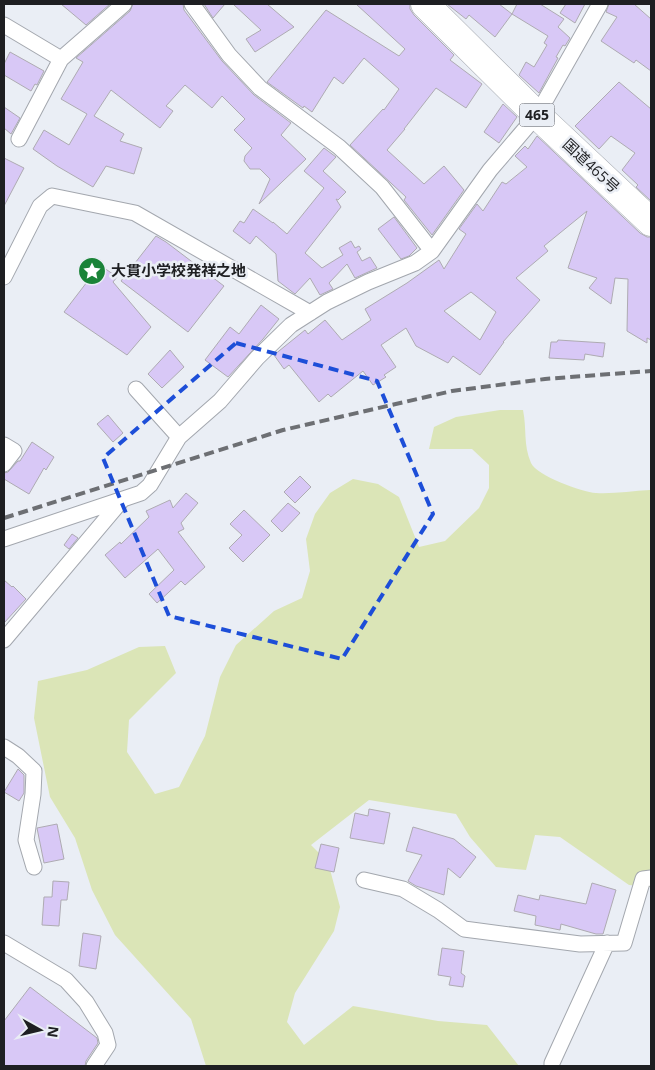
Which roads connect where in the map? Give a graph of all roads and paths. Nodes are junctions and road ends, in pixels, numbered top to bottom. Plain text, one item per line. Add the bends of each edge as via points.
1 (124, 4) edge
2 (192, 4) edge
3 (425, 4) edge
4 (600, 4) edge
5 (4, 25) edge
6 (60, 59) junction
7 (537, 115) junction
8 (19, 139) dead end
9 (651, 222) edge
10 (432, 251) junction
11 (4, 277) edge
12 (310, 312) junction
13 (136, 389) dead end
14 (179, 437) junction
15 (4, 445) edge
16 (4, 464) edge
17 (122, 499) junction
18 (4, 539) edge
19 (4, 640) edge
20 (4, 747) edge
21 (34, 867) dead end
22 (651, 878) edge
23 (364, 880) dead end
24 (607, 942) junction
25 (4, 943) edge
26 (94, 1066) edge
27 (552, 1066) edge

1 - 6 street
2 - 10 street via 228,54 260,88 340,147 382,187
3 - 7 highway, 国道465号 / 465
4 - 7 street
5 - 6 street
6 - 8 street
7 - 9 highway, 国道465号 / 465
7 - 10 street via 490,170
10 - 12 street via 415,263 368,282
11 - 12 street via 40,206 52,196 135,213
12 - 14 street via 291,325 220,401
13 - 14 street
14 - 17 street via 150,485 141,493
15 - 16 street via 14,451
17 - 18 street
17 - 19 street
20 - 21 street via 34,771 26,840
22 - 24 street via 643,879 624,943
23 - 24 street via 403,889 464,929 580,944
24 - 27 street
25 - 26 street via 66,980 86,1002 108,1044

